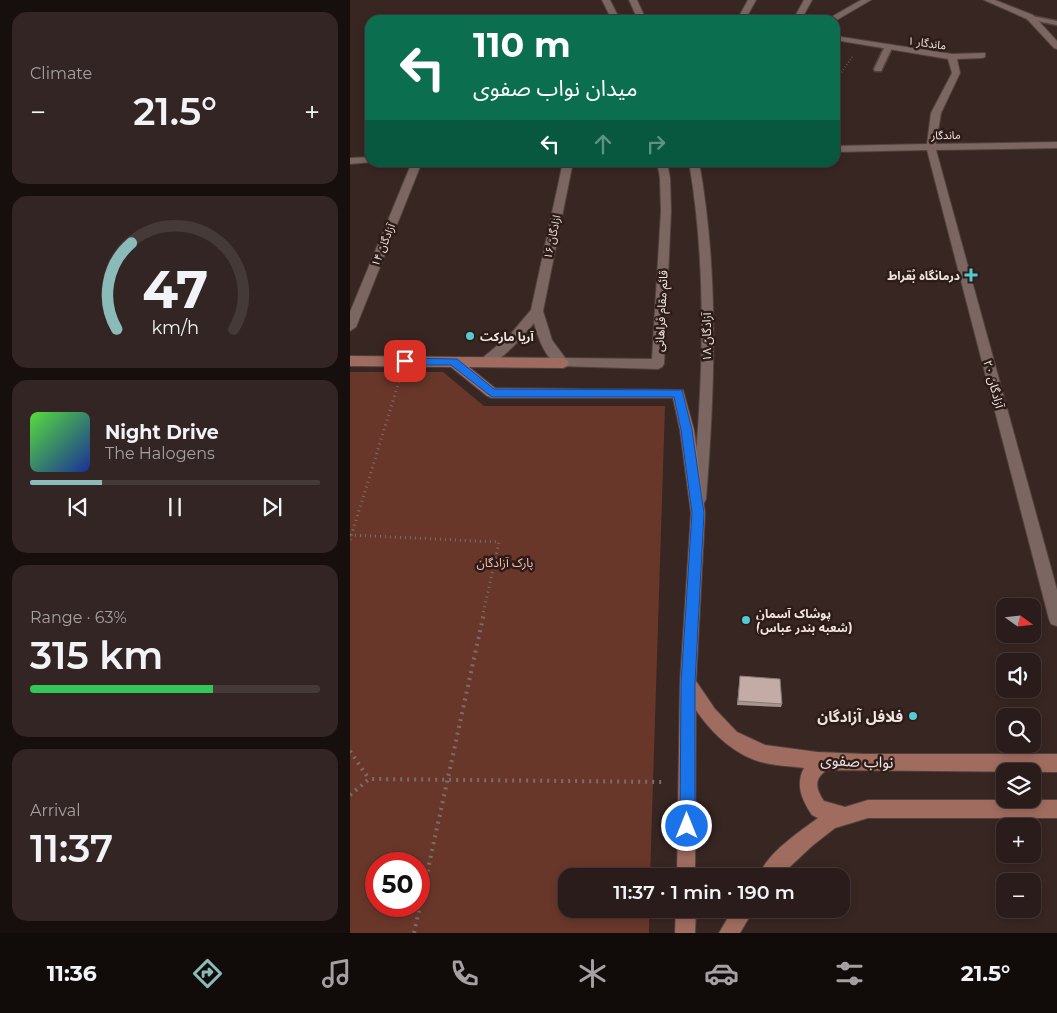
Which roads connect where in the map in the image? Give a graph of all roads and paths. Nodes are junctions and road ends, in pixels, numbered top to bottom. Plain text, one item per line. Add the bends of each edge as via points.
1 (606, 0) edge
2 (633, 0) edge
3 (752, 0) edge
4 (808, 0) edge
5 (867, 0) edge
6 (988, 0) edge
7 (614, 15) edge
8 (640, 15) edge
9 (744, 15) edge
10 (800, 15) edge
11 (839, 15) edge
12 (1030, 17) junction
13 (1057, 23) edge
14 (840, 39) edge
15 (862, 43) junction
16 (1057, 45) edge
17 (888, 48) junction
18 (982, 54) dead end
19 (952, 57) junction
20 (878, 69) dead end
21 (840, 74) edge
22 (1057, 145) edge
23 (932, 148) junction
24 (840, 149) edge
25 (365, 160) edge
26 (350, 161) edge
27 (415, 167) edge
28 (567, 167) edge
29 (663, 167) edge
30 (695, 167) edge
31 (537, 311) junction
32 (350, 327) edge
33 (350, 361) edge
34 (405, 361) junction
35 (453, 362) junction
36 (485, 362) junction
37 (563, 363) junction
38 (698, 513) junction
39 (351, 535) edge
40 (350, 540) edge
41 (1057, 619) edge
42 (688, 683) junction
43 (350, 751) edge
44 (825, 761) junction
45 (1057, 763) edge
46 (369, 779) junction
47 (448, 780) junction
48 (687, 782) junction
49 (350, 795) edge
50 (1057, 809) edge
51 (846, 816) junction
52 (686, 868) edge
53 (775, 868) edge
54 (686, 918) edge
55 (738, 918) edge
56 (414, 933) edge
57 (685, 933) edge
58 (729, 933) edge

1 - 7 street
2 - 8 street
3 - 9 street
4 - 10 street
5 - 11 street
6 - 12 street
12 - 13 lane
12 - 16 street
14 - 15 street, ماندگار ۱
15 - 17 street, ماندگار ۱
15 - 21 path
17 - 19 street, ماندگار ۱
17 - 20 lane
18 - 19 street
19 - 23 street, ماندگار ۱ via 956,73 936,113
22 - 23 street, ماندگار
23 - 24 street, ماندگار
23 - 41 street, آزادگان ۲۰
25 - 26 street
27 - 32 street, آزادگان ۱۴
28 - 31 street, ازادگان ۱۶
29 - 37 street, قائم مقام فراهانی via 666,211 658,364
30 - 38 street, آزادگان ۱۸ via 701,201 706,334 705,421
31 - 36 street, ازادگان ۱۶ via 505,348
31 - 37 street, ازادگان ۱۶ via 544,339 551,352
33 - 34 main road
34 - 35 main road
34 - 39 path
35 - 36 main road
35 - 38 main road via 492,393 678,393 687,430
36 - 37 main road
38 - 42 main road
39 - 40 path
39 - 47 path via 499,542
42 - 44 main road, نواب صفوی via 709,715 731,738 764,754
42 - 48 main road
43 - 46 path
44 - 45 main road, نواب صفوی
44 - 51 main road via 813,768 807,780 809,794 818,809
46 - 47 path
46 - 49 path
47 - 48 path
47 - 56 path
48 - 52 main road
50 - 51 main road via 868,810
51 - 53 main road via 830,820
54 - 57 main road
55 - 58 main road

